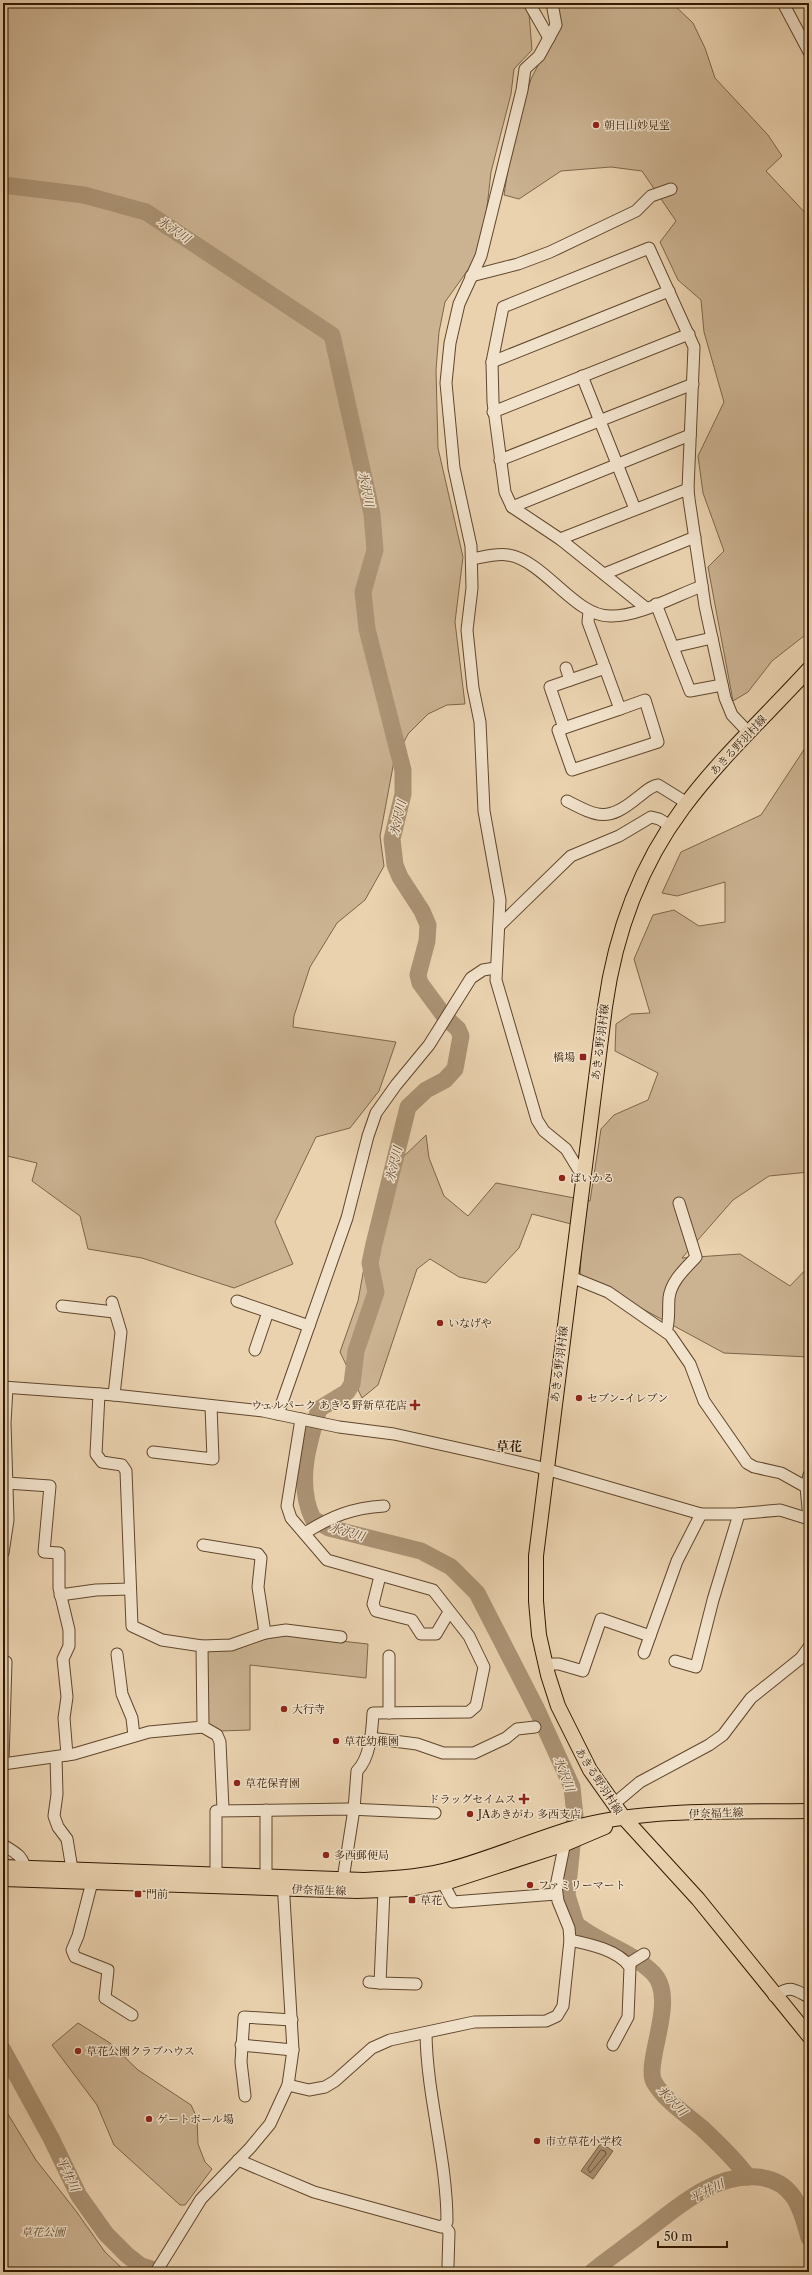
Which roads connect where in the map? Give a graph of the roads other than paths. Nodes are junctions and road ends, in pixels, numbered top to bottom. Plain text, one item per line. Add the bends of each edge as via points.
1 (529, 3) edge
2 (552, 3) edge
3 (783, 3) edge
4 (549, 38) junction
5 (808, 46) edge
6 (671, 189) dead end
7 (471, 276) junction
8 (669, 291) junction
9 (689, 334) junction
10 (492, 362) junction
11 (582, 376) junction
12 (692, 384) junction
13 (493, 412) junction
14 (600, 421) junction
15 (690, 435) junction
16 (500, 460) junction
17 (618, 464) junction
18 (688, 489) junction
19 (512, 507) junction
20 (635, 509) junction
21 (695, 537) junction
22 (560, 539) junction
23 (472, 559) junction
24 (604, 574) junction
25 (702, 586) junction
26 (651, 606) junction
27 (589, 611) junction
28 (712, 638) junction
29 (673, 647) junction
30 (566, 668) dead end
31 (605, 668) junction
32 (809, 669) edge
33 (570, 680) junction
34 (722, 684) junction
35 (620, 709) junction
36 (564, 728) junction
37 (749, 733) junction
38 (567, 801) dead end
39 (687, 803) junction
40 (671, 826) junction
41 (498, 926) junction
42 (495, 968) junction
43 (583, 1177) junction
44 (679, 1203) dead end
45 (571, 1277) junction
46 (237, 1301) dead end
47 (62, 1306) dead end
48 (268, 1312) junction
49 (309, 1326) junction
50 (666, 1332) junction
51 (255, 1350) dead end
52 (5, 1388) edge
53 (99, 1394) junction
54 (114, 1395) junction
55 (212, 1406) junction
56 (278, 1414) junction
57 (304, 1420) junction
58 (153, 1452) dead end
59 (546, 1470) junction
60 (809, 1475) edge
61 (5, 1479) edge
62 (806, 1487) junction
63 (384, 1506) dead end
64 (700, 1514) junction
65 (739, 1514) junction
66 (809, 1519) edge
67 (309, 1531) junction
68 (203, 1545) dead end
69 (3, 1553) edge
70 (380, 1576) junction
71 (130, 1589) junction
72 (60, 1595) junction
73 (450, 1612) junction
74 (265, 1634) junction
75 (650, 1636) junction
76 (341, 1637) dead end
77 (202, 1646) junction
78 (809, 1647) edge
79 (644, 1653) dead end
80 (117, 1654) dead end
81 (389, 1656) dead end
82 (805, 1659) edge
83 (3, 1661) edge
84 (675, 1661) dead end
85 (545, 1664) junction
86 (389, 1713) junction
87 (203, 1727) junction
88 (535, 1727) dead end
89 (134, 1736) junction
90 (370, 1738) junction
91 (62, 1756) junction
92 (3, 1761) edge
93 (3, 1764) edge
94 (615, 1803) junction
95 (223, 1809) junction
96 (354, 1809) junction
97 (266, 1810) junction
98 (809, 1811) edge
99 (436, 1813) dead end
100 (624, 1818) junction
101 (572, 1835) junction
102 (3, 1845) edge
103 (3, 1867) edge
104 (72, 1870) junction
105 (25, 1874) junction
106 (216, 1875) junction
107 (266, 1876) junction
108 (3, 1879) edge
109 (343, 1879) junction
110 (92, 1882) junction
111 (283, 1883) junction
112 (443, 1883) junction
113 (384, 1890) junction
114 (556, 1894) junction
115 (570, 1940) junction
116 (644, 1954) dead end
117 (629, 1963) junction
118 (416, 1984) dead end
119 (774, 1996) junction
120 (809, 1997) edge
121 (132, 2015) dead end
122 (292, 2020) junction
123 (426, 2034) junction
124 (809, 2036) edge
125 (613, 2045) dead end
126 (241, 2046) junction
127 (293, 2050) junction
128 (288, 2085) junction
129 (245, 2096) dead end
130 (238, 2160) junction
131 (444, 2225) junction
132 (448, 2265) dead end
133 (156, 2272) edge

1 - 4 street
2 - 4 street via 556,25
3 - 5 street
4 - 7 street via 539,56 525,70 492,218 481,256
6 - 7 street via 651,196 636,211 550,252 518,264
7 - 23 street via 459,304 449,349 446,383 454,468
8 - 9 street
8 - 10 street
8 - 10 street via 649,248 503,307
9 - 11 street
9 - 12 street via 694,347
10 - 13 street
11 - 13 street
11 - 14 street
12 - 14 street
12 - 15 street
13 - 16 street
14 - 16 street
14 - 17 street
15 - 17 street
15 - 18 street
16 - 19 street via 506,492
17 - 19 street
17 - 20 street
18 - 20 street
18 - 21 street
19 - 22 street
20 - 22 street
21 - 24 street
21 - 25 street
22 - 24 street
23 - 27 street via 507,554 520,558
23 - 41 street via 472,588 467,630 473,688 480,722 484,811 499,894
24 - 26 street
25 - 26 street
25 - 28 street
26 - 27 street via 624,616 608,616
26 - 29 street
27 - 31 street via 588,622
28 - 29 street
28 - 34 street
29 - 34 street via 690,691
30 - 33 street
31 - 33 street
31 - 35 street
32 - 37 main road, あきる野羽村線
33 - 36 street via 550,687
34 - 37 street via 732,715
35 - 36 street
35 - 36 street via 645,700 658,742 572,770 558,730
37 - 39 main road, あきる野羽村線
38 - 39 street via 593,815 612,814 652,786 658,785
39 - 40 main road, あきる野羽村線
40 - 41 street via 659,818 651,817 619,836 571,856
40 - 43 main road, あきる野羽村線 via 635,892 613,959
41 - 42 street
42 - 43 street via 496,980 537,1120 544,1131 566,1149
42 - 49 street via 483,970 471,978 429,1044 392,1089 376,1114 347,1218
43 - 45 main road, あきる野羽村線
44 - 50 street via 696,1257 674,1281 669,1298 670,1316
45 - 50 street via 608,1292
45 - 59 main road, あきる野羽村線
46 - 48 street
47 - 54 street via 113,1307 121,1332
48 - 49 street
48 - 51 street
49 - 56 street
50 - 62 street via 690,1364 700,1394 747,1463 781,1473
52 - 53 street
52 - 61 street
53 - 54 street
53 - 71 street via 96,1454 102,1462 122,1466 126,1471
54 - 55 street
55 - 56 street
55 - 58 street via 213,1459
56 - 57 street
57 - 59 street via 394,1434
57 - 67 street via 287,1506 291,1518
59 - 64 street
59 - 85 main road, あきる野羽村線 via 535,1576 539,1635
60 - 62 street
61 - 69 street via 8,1520
61 - 72 street via 50,1486 44,1552 59,1553
62 - 66 street
63 - 67 street via 364,1507 333,1516
64 - 65 street
64 - 75 street via 677,1561
65 - 66 street via 780,1510
65 - 84 street via 696,1667
67 - 70 street via 327,1560
68 - 74 street via 258,1554 258,1586
70 - 73 street via 433,1590
70 - 73 street via 373,1604 376,1611 412,1620 421,1634 436,1634
71 - 72 street
71 - 77 street via 132,1626 162,1640
72 - 91 street via 69,1630 69,1646 63,1659 67,1697
73 - 86 street via 469,1636 484,1667 476,1706 469,1712
74 - 76 street via 286,1630
74 - 77 street via 231,1645
75 - 79 street
75 - 85 street via 601,1619 582,1671 559,1664
77 - 87 street
78 - 82 street
80 - 89 street via 122,1694 132,1718
81 - 86 street
82 - 94 street via 751,1698 722,1735 709,1745 640,1782
83 - 92 street via 6,1662
85 - 94 main road, あきる野羽村線 via 558,1706 578,1749
86 - 90 street via 372,1713
87 - 89 street via 163,1730
87 - 95 street via 217,1735 220,1742
88 - 90 street via 517,1729 506,1738 474,1753 443,1753 417,1744
89 - 91 street
90 - 96 street via 364,1764 357,1771
91 - 93 street
91 - 104 street via 54,1816 67,1839
94 - 100 main road, あきる野羽村線
95 - 97 street
95 - 106 street via 216,1810
96 - 97 street
96 - 99 street
96 - 109 street
97 - 107 street
98 - 100 main road, 伊奈福生線
100 - 101 main road, 伊奈福生線
100 - 119 main road, あきる野羽村線 via 698,1899
101 - 109 main road, 伊奈福生線 via 450,1869 406,1877
101 - 112 main road, 伊奈福生線
101 - 114 street
102 - 105 street via 19,1854
103 - 105 main road, 伊奈福生線
104 - 105 main road, 伊奈福生線
104 - 106 main road, 伊奈福生線
105 - 108 main road, 伊奈福生線
105 - 110 main road, 伊奈福生線
106 - 107 main road, 伊奈福生線
107 - 111 main road, 伊奈福生線
109 - 111 main road, 伊奈福生線
110 - 111 main road, 伊奈福生線
110 - 121 street via 72,1950 75,1957 108,1970 105,1998
111 - 113 main road, 伊奈福生線
111 - 122 street
112 - 113 main road, 伊奈福生線
112 - 114 street via 453,1902
113 - 118 street via 374,1983
114 - 115 street via 569,1928
115 - 117 street via 598,1947
115 - 123 street via 563,2006 553,2019 474,2022
116 - 117 street
117 - 125 street via 628,2017
119 - 120 street via 792,1988
119 - 124 main road, あきる野羽村線
122 - 126 street via 244,2017
122 - 127 street
123 - 128 street via 379,2044 325,2087 309,2090
123 - 131 street via 426,2067 447,2196 447,2222
126 - 127 street
126 - 129 street
127 - 128 street
128 - 130 street via 270,2124
130 - 131 street via 314,2192 441,2227
130 - 133 street via 206,2194
131 - 132 street via 449,2232

